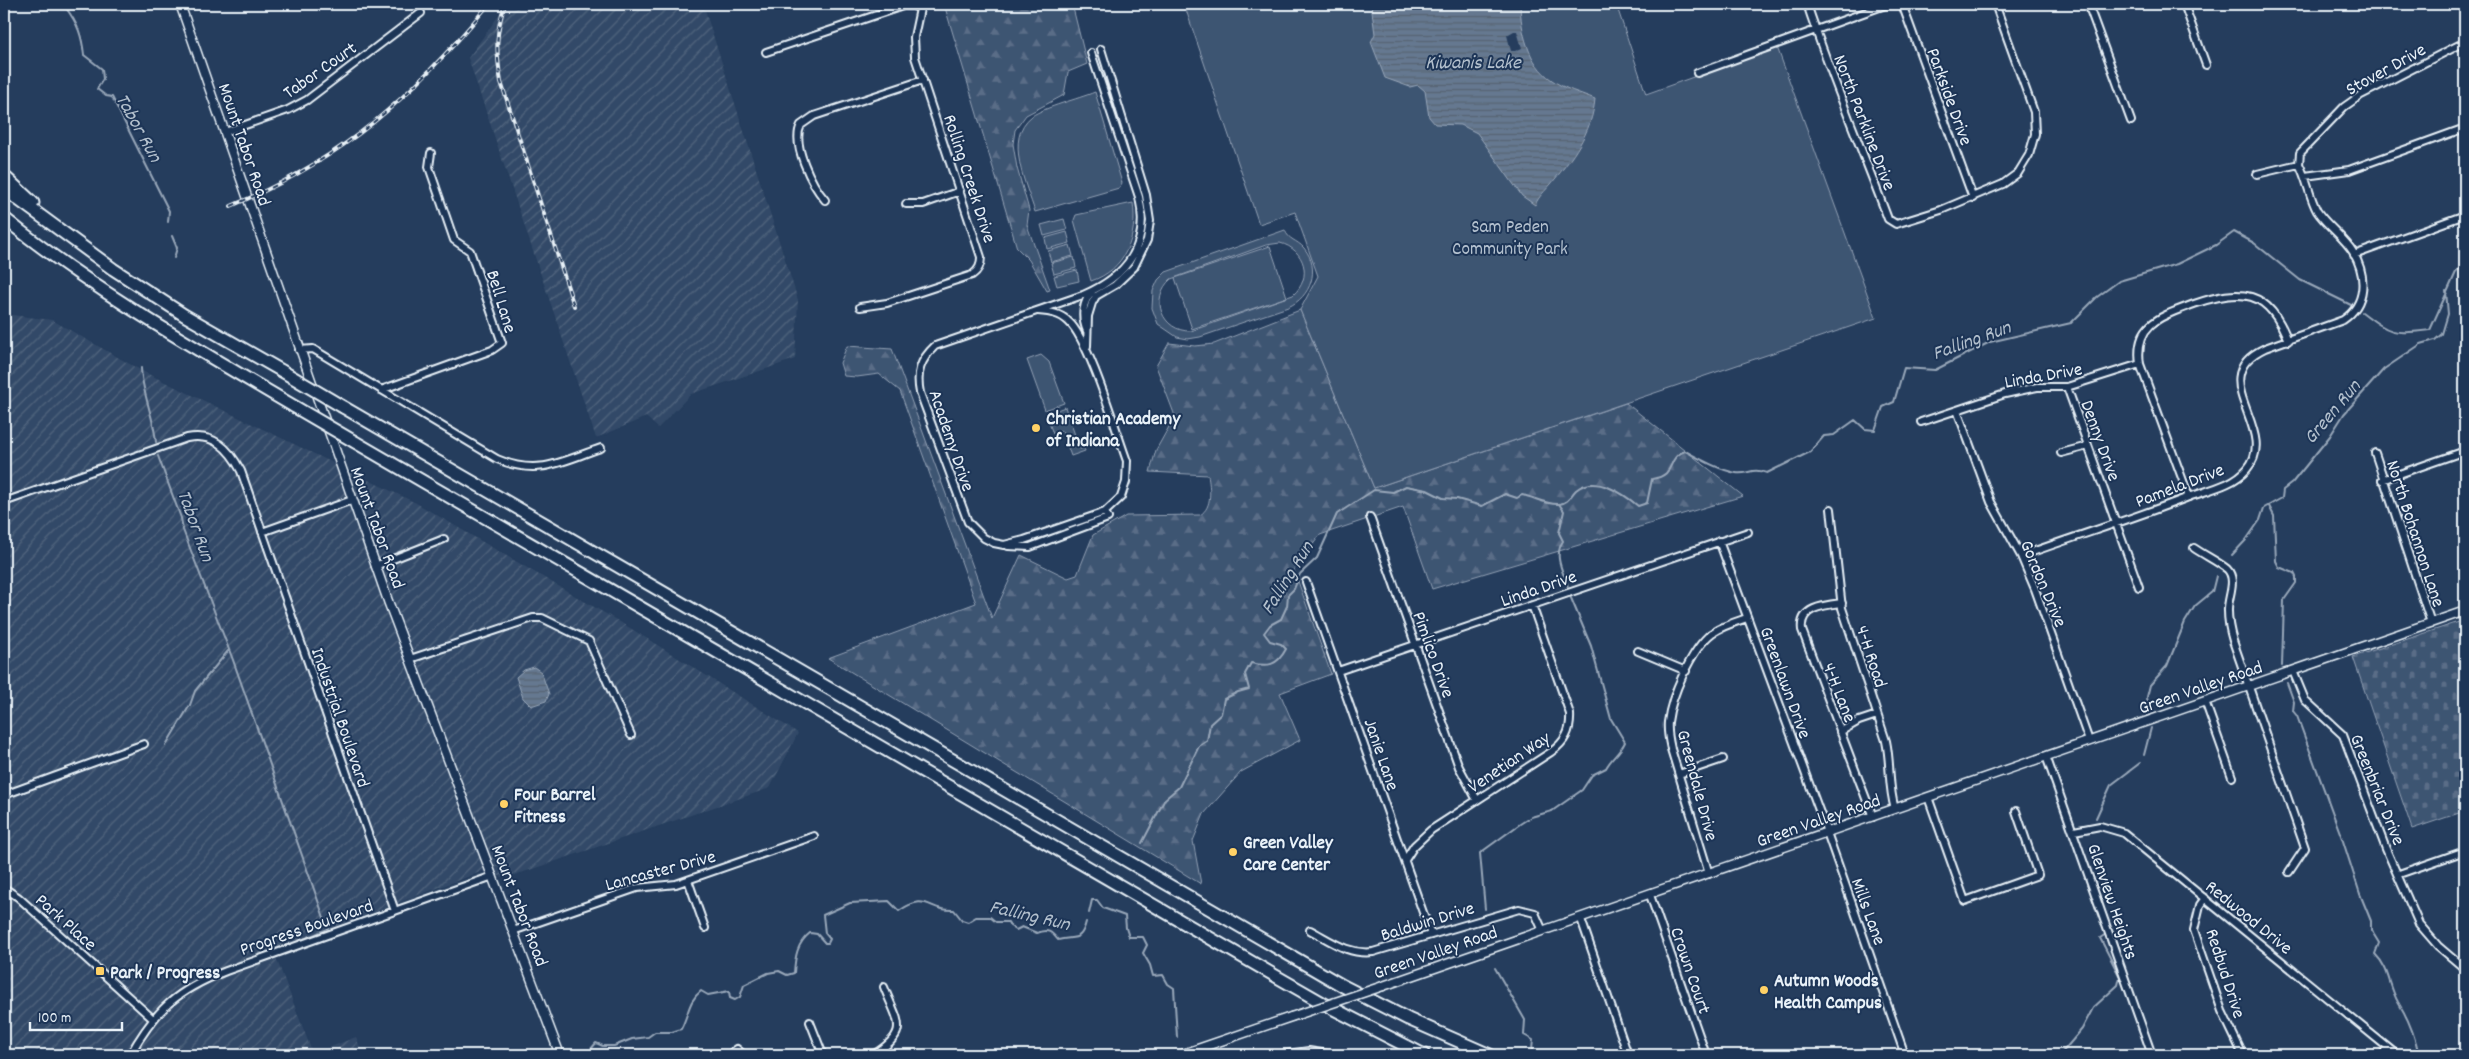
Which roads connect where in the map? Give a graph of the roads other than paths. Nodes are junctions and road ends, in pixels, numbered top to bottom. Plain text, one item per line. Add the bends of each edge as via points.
1 (180, 4) edge
2 (1807, 4) edge
3 (1888, 4) edge
4 (1902, 4) edge
5 (1995, 4) edge
6 (2088, 4) edge
7 (2184, 4) edge
8 (921, 6) edge
9 (421, 13) dead end
10 (1816, 30) junction
11 (2465, 42) edge
12 (1101, 49) dead end
13 (766, 52) dead end
14 (1091, 53) dead end
15 (2206, 65) dead end
16 (1697, 73) dead end
17 (923, 80) junction
18 (2131, 121) dead end
19 (2465, 128) edge
20 (226, 132) junction
21 (431, 153) dead end
22 (2299, 164) junction
23 (2257, 174) dead end
24 (4, 176) edge
25 (2306, 176) junction
26 (4, 189) edge
27 (960, 191) junction
28 (1973, 198) junction
29 (825, 200) dead end
30 (906, 204) dead end
31 (2465, 215) edge
32 (6, 220) edge
33 (75, 242) junction
34 (2354, 255) junction
35 (1093, 291) junction
36 (860, 306) dead end
37 (1038, 311) junction
38 (1083, 324) junction
39 (1075, 328) junction
40 (1088, 333) junction
41 (2288, 341) junction
42 (300, 350) junction
43 (1086, 350) junction
44 (2140, 364) junction
45 (2067, 387) junction
46 (381, 390) junction
47 (1956, 410) junction
48 (1922, 422) dead end
49 (2088, 446) junction
50 (602, 448) dead end
51 (2465, 450) edge
52 (2061, 453) dead end
53 (2375, 453) dead end
54 (2382, 480) junction
55 (2189, 497) junction
56 (352, 500) junction
57 (4, 502) edge
58 (1831, 509) dead end
59 (1370, 517) dead end
60 (2116, 525) junction
61 (262, 532) junction
62 (1748, 532) dead end
63 (444, 539) dead end
64 (1719, 541) junction
65 (2194, 548) dead end
66 (2021, 556) junction
67 (375, 566) junction
68 (1306, 582) dead end
69 (2139, 587) dead end
70 (1842, 603) junction
71 (1532, 605) junction
72 (2465, 611) edge
73 (1747, 618) junction
74 (2431, 623) junction
75 (1415, 644) junction
76 (1638, 651) dead end
77 (410, 660) junction
78 (1338, 670) junction
79 (1686, 671) junction
80 (2293, 671) junction
81 (2249, 687) junction
82 (2205, 701) junction
83 (1877, 715) junction
84 (1840, 732) junction
85 (631, 735) dead end
86 (2090, 741) junction
87 (144, 744) dead end
88 (2046, 756) junction
89 (1722, 759) dead end
90 (1679, 774) junction
91 (2232, 777) dead end
92 (4, 795) edge
93 (1928, 797) junction
94 (1477, 800) junction
95 (1895, 809) junction
96 (2016, 811) dead end
97 (1873, 817) junction
98 (2074, 831) junction
99 (1826, 833) junction
100 (814, 836) dead end
101 (2465, 851) edge
102 (1405, 860) junction
103 (2289, 872) dead end
104 (1709, 874) junction
105 (2399, 874) junction
106 (493, 876) junction
107 (688, 880) junction
108 (4, 888) edge
109 (1650, 894) junction
110 (2205, 898) junction
111 (395, 911) junction
112 (1581, 918) junction
113 (705, 928) dead end
114 (1310, 930) dead end
115 (514, 931) junction
116 (1543, 932) junction
117 (1431, 935) junction
118 (2465, 969) edge
119 (884, 987) dead end
120 (153, 1019) junction
121 (810, 1022) dead end
122 (2388, 1048) junction
123 (1308, 1053) edge
124 (130, 1055) edge
125 (560, 1055) edge
126 (729, 1055) edge
127 (744, 1055) edge
128 (823, 1055) edge
129 (873, 1055) edge
130 (1180, 1055) edge
131 (1280, 1055) edge
132 (1334, 1055) edge
133 (1424, 1055) edge
134 (1490, 1055) edge
135 (1628, 1055) edge
136 (1706, 1055) edge
137 (1905, 1055) edge
138 (2152, 1055) edge
139 (2243, 1055) edge
140 (2382, 1055) edge
141 (2397, 1055) edge

1 - 20 street, Mount Tabor Road
2 - 10 street, North Parkline Drive
3 - 10 street
4 - 28 street, Parkside Drive
5 - 28 street via 2034,112 2035,134 2029,156 2018,173
6 - 18 street
7 - 15 street
8 - 13 street via 900,7
8 - 17 street, Rolling Creek Drive via 913,45
9 - 20 street, Tabor Court via 303,102
10 - 16 street
10 - 28 street, North Parkline Drive via 1892,224
11 - 22 street, Stover Drive via 2350,103 2300,153
12 - 40 street via 1146,195 1150,221 1147,240 1134,267 1115,285 1096,296 1092,303
14 - 35 street, Academy Drive via 1139,195 1143,221 1136,250 1127,265 1117,276
17 - 27 street, Rolling Creek Drive
17 - 29 street via 814,116 801,125 798,135 800,147 813,184
19 - 25 street via 2349,170
20 - 42 street, Mount Tabor Road
21 - 46 street, Bell Lane via 429,167 454,240 470,251 502,343 492,350
22 - 23 street
22 - 25 street, Pamela Drive
24 - 33 highway
25 - 34 street, Pamela Drive via 2310,196 2318,212
26 - 33 highway
27 - 30 street via 923,204
27 - 36 street, Rolling Creek Drive via 981,257 976,272 887,303
31 - 34 street
32 - 133 highway, bridge via 87,280 165,331 1277,977
33 - 134 highway, bridge via 184,315 1343,986 1408,1020
34 - 41 street, Pamela Drive via 2362,283 2358,307 2352,315
35 - 37 street, Academy Drive
35 - 38 street via 1084,308
37 - 39 street, Academy Drive via 1054,312
37 - 43 street, Academy Drive via 935,346 921,362 918,372 920,393 968,522 985,539 1004,545 1030,547 1107,515 1121,497 1126,482 1126,461
38 - 39 street via 1081,328
38 - 40 street
39 - 43 street, Academy Drive
40 - 43 street
41 - 44 street via 2274,313 2264,304 2251,297 2229,294 2166,314 2154,322 2141,341 2138,350
41 - 55 street, Pamela Drive via 2254,354 2240,374 2241,393 2255,434 2254,455 2248,468 2232,481
42 - 46 street via 313,349
42 - 56 street, Mount Tabor Road
44 - 45 street, Linda Drive
44 - 55 street
45 - 47 street, Linda Drive via 2020,390
45 - 49 street, Denny Drive
46 - 50 street via 512,466 536,468
47 - 48 street, Linda Drive
47 - 66 street, Gordon Drive via 1991,502
49 - 52 street
49 - 60 street, Denny Drive
51 - 54 street
53 - 54 street, North Bohannon Lane
54 - 74 street, North Bohannon Lane
55 - 60 street, Pamela Drive
56 - 61 street
56 - 67 street, Mount Tabor Road
57 - 61 street, Industrial Boulevard via 142,452 187,438 203,437 217,442 234,457
58 - 70 street, 4-H Road
59 - 75 street, Pimlico Drive
60 - 66 street, Pamela Drive
60 - 69 street, Denny Drive
61 - 111 street, Industrial Boulevard
62 - 64 street, Linda Drive
63 - 67 street
64 - 71 street, Linda Drive
64 - 73 street, Greenlawn Drive
65 - 81 street via 2228,570 2232,587 2228,623
66 - 86 street, Gordon Drive
67 - 77 street, Mount Tabor Road
68 - 78 street, Janie Lane
70 - 83 street, 4-H Road via 1846,625
70 - 84 street, 4-H Lane via 1810,611 1801,625
71 - 75 street, Linda Drive
71 - 94 street, Venetian Way via 1570,714 1570,727 1556,748
72 - 74 street, Green Valley Road
73 - 79 street, Greendale Drive via 1707,637
73 - 99 street, Greenlawn Drive
74 - 80 street, Green Valley Road
75 - 78 street, Linda Drive
75 - 94 street, Pimlico Drive via 1459,767
76 - 79 street
77 - 85 street via 533,618 542,618 589,641
77 - 106 street, Mount Tabor Road
78 - 102 street, Janie Lane
79 - 90 street, Greendale Drive via 1672,706 1668,727
80 - 81 street, Green Valley Road
80 - 105 street, Greenbriar Drive via 2305,700 2343,735 2386,849
81 - 82 street, Green Valley Road
81 - 103 street via 2305,848
82 - 86 street, Green Valley Road
82 - 91 street
83 - 84 street
83 - 95 street, 4-H Road via 1889,758
84 - 97 street, 4-H Lane
86 - 88 street, Green Valley Road
87 - 92 street
88 - 93 street, Green Valley Road
88 - 98 street, Glenview Heights
89 - 90 street
90 - 104 street, Greendale Drive
93 - 95 street, Green Valley Road
93 - 96 street via 1965,901 2038,875
94 - 102 street, Venetian Way via 1422,838
95 - 97 street, Green Valley Road
97 - 99 street, Green Valley Road
98 - 110 street, Redwood Drive via 2100,826 2124,833
98 - 138 street, Glenview Heights
99 - 104 street, Green Valley Road
99 - 137 street, Mills Lane
100 - 107 street, Lancaster Drive
101 - 105 street
102 - 117 street, Janie Lane
104 - 109 street, Green Valley Road
105 - 118 street, Greenbriar Drive via 2423,930
106 - 111 street, Progress Boulevard
106 - 115 street, Mount Tabor Road
107 - 113 street
107 - 115 street, Lancaster Drive via 660,887 637,888
108 - 120 street, Park Place
109 - 112 street, Green Valley Road
109 - 136 street, Crown Court
110 - 122 street, Redwood Drive
110 - 139 street, Redbud Drive via 2194,930 2222,1011
111 - 120 street, Progress Boulevard via 208,978 174,997
112 - 116 street, Green Valley Road
112 - 135 street
114 - 117 street, Baldwin Drive via 1346,949 1366,953
115 - 125 street, Mount Tabor Road
116 - 117 street, Baldwin Drive via 1535,913 1519,909
116 - 130 street, Green Valley Road, bridge
119 - 129 street via 898,1031 893,1042
120 - 124 street, Progress Boulevard
121 - 128 street
122 - 140 street
122 - 141 street, Redwood Drive
123 - 131 street
123 - 132 street
126 - 127 street via 737,1049

